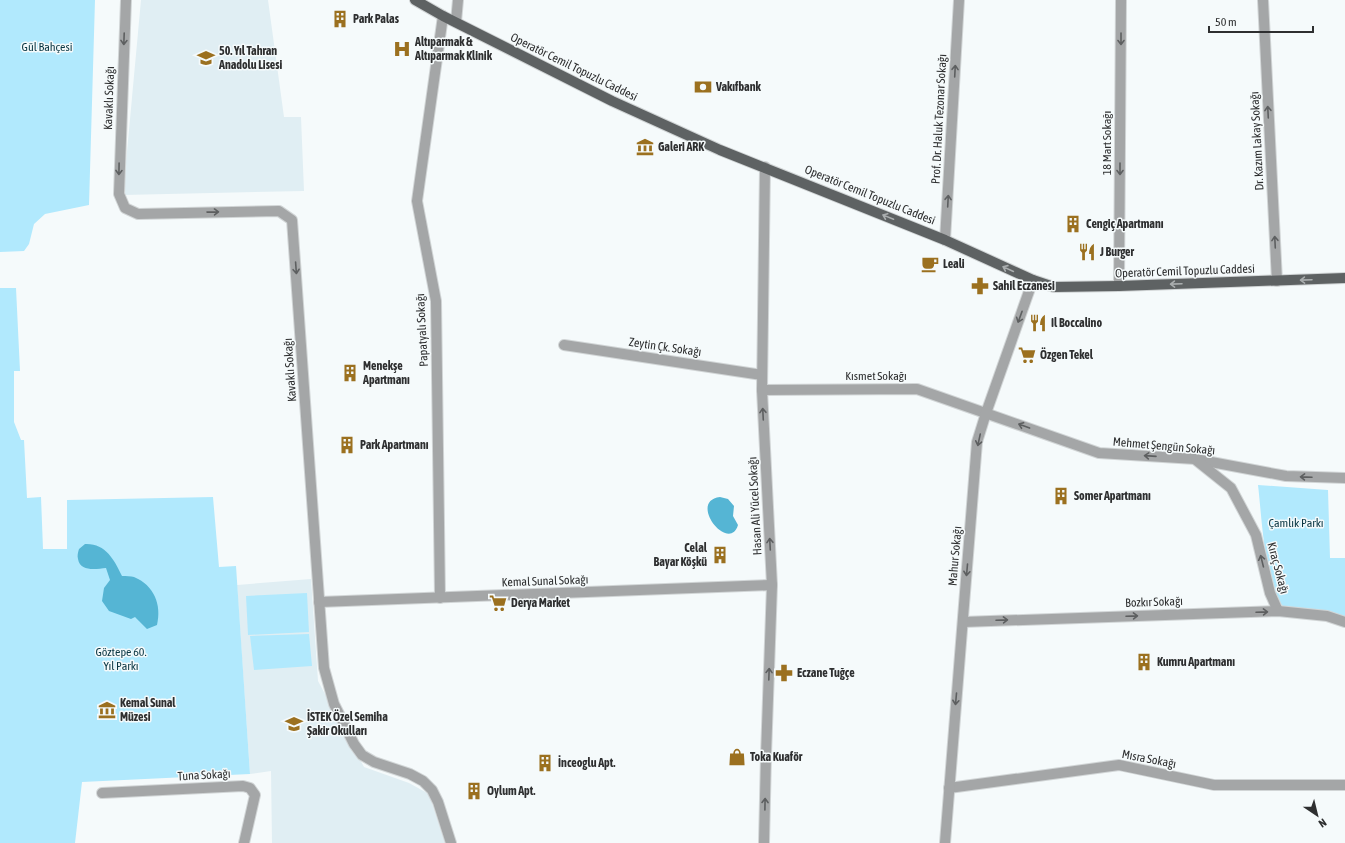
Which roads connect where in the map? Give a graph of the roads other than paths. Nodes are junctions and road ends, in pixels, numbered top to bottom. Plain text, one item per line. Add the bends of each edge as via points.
1 (126, 0) edge
2 (415, 0) edge
3 (458, 0) edge
4 (959, 0) edge
5 (1121, 0) edge
6 (1263, 0) edge
7 (443, 16) junction
8 (456, 22) junction
9 (765, 167) junction
10 (945, 240) junction
11 (1345, 278) edge
12 (1033, 280) junction
13 (1277, 281) junction
14 (1119, 286) junction
15 (564, 345) dead end
16 (762, 375) junction
17 (762, 390) junction
18 (986, 413) junction
19 (1195, 459) junction
20 (1345, 478) edge
21 (772, 585) junction
22 (440, 598) junction
23 (320, 602) junction
24 (1278, 611) junction
25 (963, 622) junction
26 (1345, 622) edge
27 (1345, 785) edge
28 (949, 788) junction
29 (102, 793) dead end
30 (244, 843) edge
31 (451, 843) edge
32 (764, 843) edge
33 (945, 843) edge

1 -> 23 street, Kavaklı Sokağı via 119,186 119,194 125,208 138,214 279,210 292,220
2 - 7 main road, Operatör Cemil Topuzlu Caddesi
3 - 8 street
10 -> 4 street, Prof. Dr. Haluk Tezonar Sokağı
5 -> 14 street, 18 Mart Sokağı
13 -> 6 street, Dr. Kazım Lakay Sokağı
7 - 8 main road, Operatör Cemil Topuzlu Caddesi
7 - 22 street, Papatyalı Sokağı via 417,202 436,301
8 - 9 main road, Operatör Cemil Topuzlu Caddesi via 603,97 720,150
10 -> 9 main road, Operatör Cemil Topuzlu Caddesi
9 - 16 street, Hasan Ali Yücel Sokağı
12 -> 10 main road, Operatör Cemil Topuzlu Caddesi
11 -> 13 main road, Operatör Cemil Topuzlu Caddesi
12 - 14 main road, Operatör Cemil Topuzlu Caddesi via 1054,287
12 -> 18 street, Mahur Sokağı
13 -> 14 main road, Operatör Cemil Topuzlu Caddesi
15 - 16 street, Zeytin Çk. Sokağı
16 - 17 street, Hasan Ali Yücel Sokağı
17 - 18 street, Kısmet Sokağı via 917,389
21 -> 17 street, Hasan Ali Yücel Sokağı
19 -> 18 street, Mehmet Şengün Sokağı via 1099,453
18 -> 25 street, Mahur Sokağı via 978,442
20 -> 19 street, Mehmet Şengün Sokağı via 1286,476
24 -> 19 street, Kıraç Sokağı via 1270,594 1256,534 1231,488
21 - 22 street, Kemal Sunal Sokağı
32 -> 21 street, Hasan Ali Yücel Sokağı
22 - 23 street, Kemal Sunal Sokağı
23 - 31 street, Kavaklı Sokağı via 324,668 334,704 354,744 362,755 374,762 410,774 432,790
25 -> 24 street, Bozkır Sokağı
24 - 26 street, Bozkır Sokağı via 1327,616
25 -> 28 street, Mahur Sokağı
27 - 28 street, Mısra Sokağı via 1214,785 1119,765
28 - 33 street, Mahur Sokağı
29 - 30 street, Tuna Sokağı via 243,786 250,788 255,794

